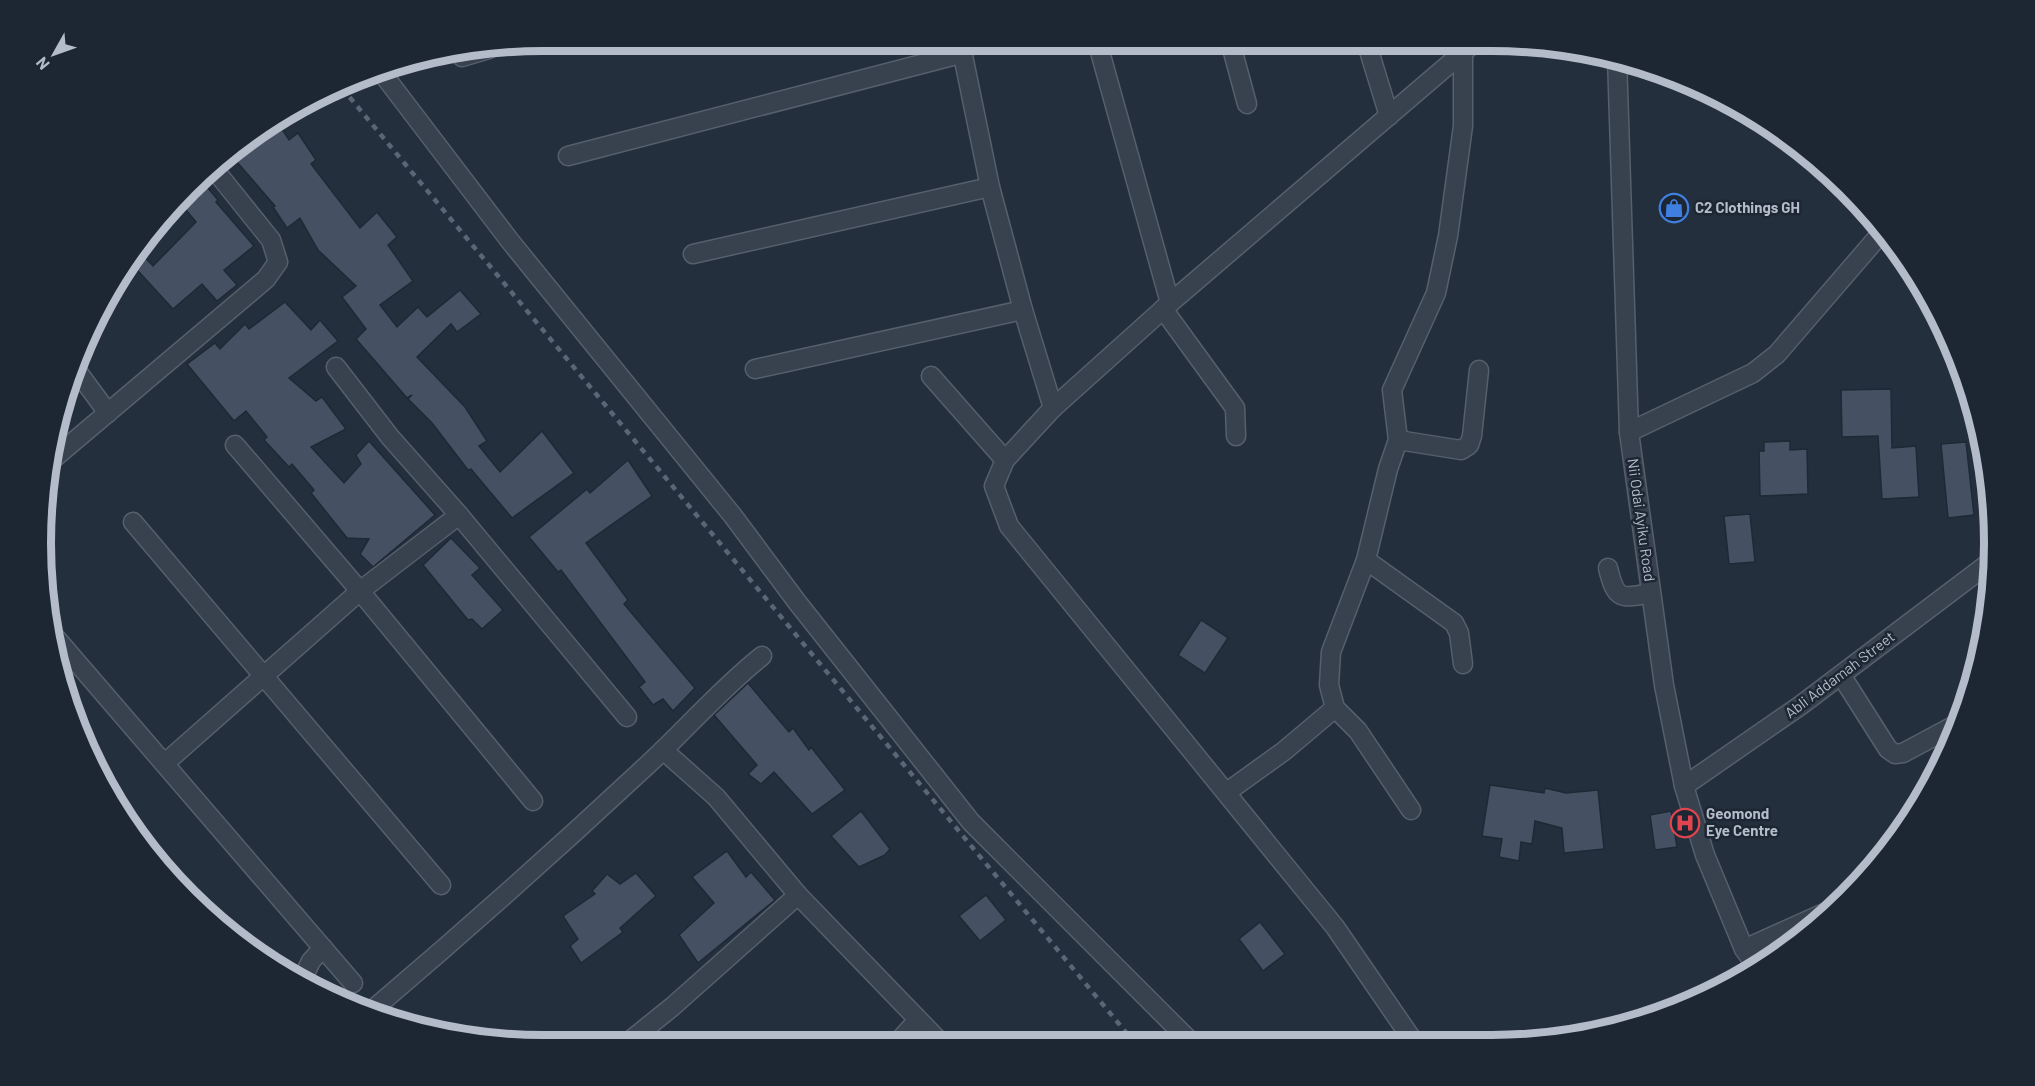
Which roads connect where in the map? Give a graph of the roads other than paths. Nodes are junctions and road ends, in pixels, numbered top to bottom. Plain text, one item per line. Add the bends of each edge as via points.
1 (948, 51) edge
2 (963, 51) edge
3 (1100, 51) edge
4 (1233, 51) edge
5 (1369, 51) edge
6 (1464, 51) edge
7 (1469, 51) edge
8 (1617, 68) edge
9 (385, 77) edge
10 (1247, 104) dead end
11 (1389, 116) junction
12 (568, 156) dead end
13 (218, 174) edge
14 (990, 187) junction
15 (1877, 238) edge
16 (693, 254) dead end
17 (1167, 306) junction
18 (1023, 310) junction
19 (336, 367) dead end
20 (756, 369) dead end
21 (1479, 370) dead end
22 (80, 376) edge
23 (931, 376) dead end
24 (1053, 408) junction
25 (108, 413) junction
26 (1629, 432) junction
27 (1236, 436) dead end
28 (1398, 440) junction
29 (235, 445) dead end
30 (59, 454) edge
31 (1005, 460) junction
32 (459, 515) junction
33 (133, 522) dead end
34 (1366, 560) junction
35 (1983, 567) edge
36 (1608, 568) dead end
37 (360, 591) junction
38 (1651, 593) junction
39 (61, 644) edge
40 (762, 656) dead end
41 (1463, 664) dead end
42 (264, 674) junction
43 (1841, 675) junction
44 (1335, 708) junction
45 (627, 717) dead end
46 (1948, 729) edge
47 (663, 750) junction
48 (165, 763) junction
49 (1684, 786) junction
50 (1227, 792) junction
51 (534, 801) dead end
52 (1411, 810) dead end
53 (441, 885) dead end
54 (798, 895) junction
55 (1807, 921) edge
56 (323, 948) junction
57 (1744, 949) junction
58 (1751, 961) edge
59 (305, 973) edge
60 (353, 983) dead end
61 (377, 1006) edge
62 (917, 1021) junction
63 (637, 1035) edge
64 (904, 1035) edge
65 (932, 1035) edge
66 (1184, 1035) edge
67 (1409, 1035) edge

1 - 12 street
2 - 14 street
3 - 17 street
4 - 10 street
5 - 11 street
6 - 11 street
7 - 28 street via 1448,236 1436,292 1392,390
8 - 26 street, Nii Odai Ayiku Road
9 - 66 street via 510,241 733,516 972,822
11 - 17 street
13 - 25 street via 271,240 278,262 266,279
14 - 16 street
14 - 18 street
15 - 26 street via 1778,354 1753,373
17 - 24 street
17 - 27 street via 1235,408
18 - 20 street
18 - 24 street
19 - 32 street via 390,437
21 - 28 street via 1468,445 1461,450
22 - 25 street
23 - 31 street
24 - 31 street
25 - 30 street
26 - 38 street, Nii Odai Ayiku Road
28 - 34 street
29 - 37 street
31 - 50 street via 994,486 1010,526
32 - 37 street
32 - 45 street
33 - 42 street
34 - 41 street via 1454,622
34 - 44 street via 1331,652 1329,685
35 - 43 street, Abli Addamah Street
36 - 38 street via 1618,595 1626,598
37 - 42 street
37 - 51 street
38 - 49 street, Nii Odai Ayiku Road
39 - 48 street
40 - 47 street
42 - 48 street
42 - 53 street
43 - 46 street via 1895,754
43 - 49 street, Abli Addamah Street
44 - 50 street
44 - 52 street via 1358,731
47 - 54 street via 716,797
47 - 61 street
48 - 56 street
49 - 57 street, Nii Odai Ayiku Road via 1705,855
50 - 67 street via 1335,927
54 - 62 street
54 - 63 street
55 - 57 street
56 - 59 street
56 - 60 street
57 - 58 street, Nii Odai Ayiku Road
62 - 64 street
62 - 65 street

